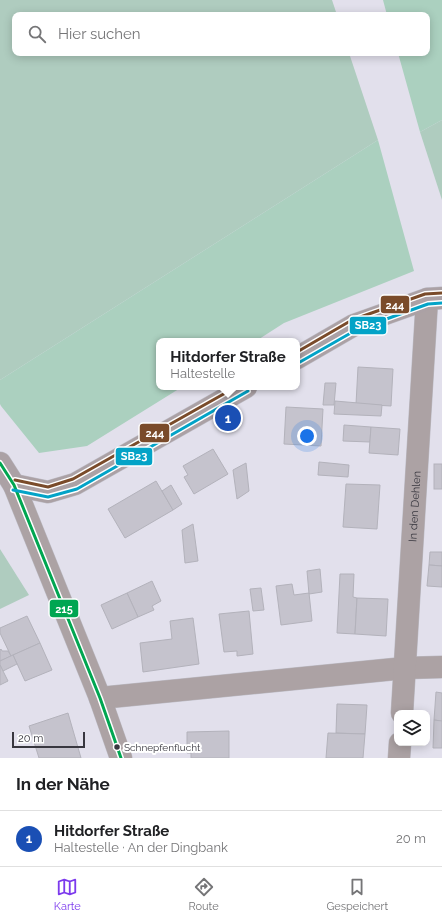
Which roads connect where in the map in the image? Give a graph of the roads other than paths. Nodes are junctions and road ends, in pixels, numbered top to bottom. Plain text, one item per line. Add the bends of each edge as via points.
1 (434, 298) edge
2 (300, 356) edge
3 (241, 390) edge
4 (0, 463) edge
5 (14, 485) junction
6 (442, 667) edge
7 (406, 668) junction
8 (100, 698) junction
9 (402, 710) edge
10 (400, 746) edge
11 (121, 758) edge
12 (399, 758) edge

1 - 2 street via 354,325
1 - 7 street, In den Dehlen
3 - 5 street via 75,484 48,492
4 - 5 street
5 - 8 street
6 - 7 street
7 - 8 street
7 - 9 street, In den Dehlen
8 - 11 street
10 - 12 street

